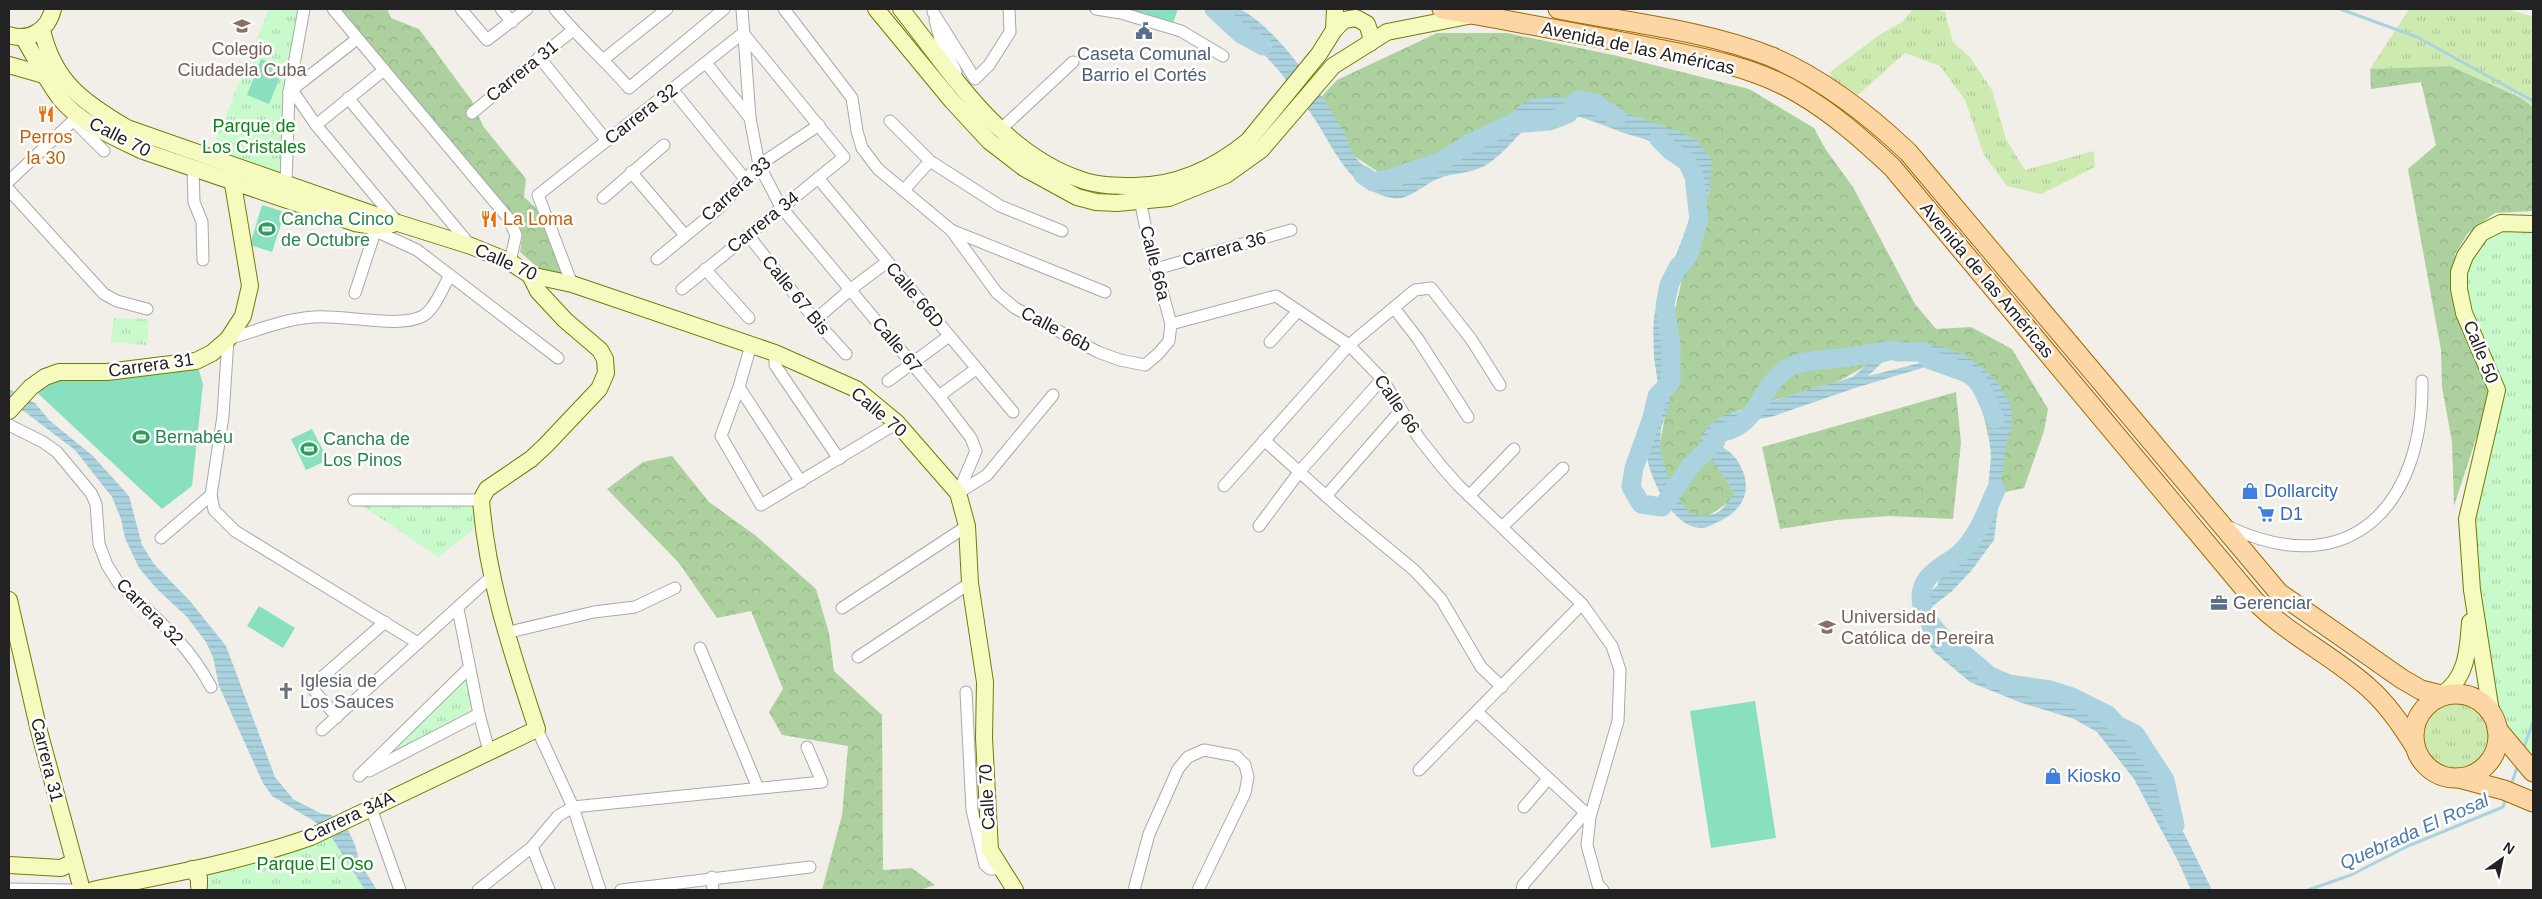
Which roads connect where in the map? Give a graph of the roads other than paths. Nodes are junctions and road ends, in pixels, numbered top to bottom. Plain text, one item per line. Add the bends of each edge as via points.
1 (53, 9) edge
2 (304, 9) edge
3 (333, 9) edge
4 (461, 9) edge
5 (501, 9) edge
6 (527, 9) edge
7 (555, 9) edge
8 (667, 9) edge
9 (724, 9) edge
10 (742, 9) edge
11 (784, 9) edge
12 (876, 9) edge
13 (900, 9) edge
14 (1009, 9) edge
15 (1096, 9) edge
16 (1334, 9) edge
17 (1442, 9) edge
18 (1558, 9) edge
19 (932, 10) edge
20 (1475, 15) junction
21 (1590, 15) junction
22 (512, 22) junction
23 (42, 30) junction
24 (573, 30) junction
25 (1334, 30) junction
26 (744, 33) junction
27 (1583, 35) junction
28 (14, 38) edge
29 (357, 38) junction
30 (1370, 43) junction
31 (1223, 56) dead end
32 (539, 57) junction
33 (604, 59) junction
34 (1073, 62) dead end
35 (706, 63) junction
36 (9, 65) edge
37 (384, 70) junction
38 (44, 75) junction
39 (672, 89) junction
40 (965, 90) junction
41 (290, 91) junction
42 (348, 98) junction
43 (472, 112) dead end
44 (750, 118) junction
45 (76, 119) junction
46 (890, 121) dead end
47 (316, 125) junction
48 (819, 125) junction
49 (1001, 129) junction
50 (607, 141) junction
51 (664, 145) dead end
52 (104, 151) dead end
53 (188, 161) junction
54 (930, 161) junction
55 (229, 164) junction
56 (759, 165) junction
57 (631, 172) junction
58 (818, 178) junction
59 (745, 179) junction
60 (9, 181) edge
61 (232, 182) junction
62 (286, 182) junction
63 (9, 190) edge
64 (904, 190) junction
65 (1139, 193) junction
66 (603, 198) dead end
67 (782, 207) junction
68 (398, 223) junction
69 (2533, 224) edge
70 (368, 228) junction
71 (951, 230) junction
72 (1291, 230) dead end
73 (1062, 231) dead end
74 (684, 234) junction
75 (748, 235) junction
76 (470, 246) junction
77 (657, 259) dead end
78 (203, 260) dead end
79 (510, 262) junction
80 (887, 262) junction
81 (705, 269) junction
82 (1156, 269) junction
83 (450, 274) junction
84 (530, 275) junction
85 (572, 284) junction
86 (682, 289) dead end
87 (850, 289) junction
88 (1105, 292) dead end
89 (355, 293) dead end
90 (1394, 308) junction
91 (148, 309) dead end
92 (1298, 311) junction
93 (749, 318) dead end
94 (815, 320) junction
95 (1171, 324) junction
96 (949, 336) junction
97 (228, 339) junction
98 (1270, 342) dead end
99 (751, 345) junction
100 (1349, 345) junction
101 (775, 353) junction
102 (846, 354) dead end
103 (558, 358) dead end
104 (912, 364) junction
105 (976, 369) junction
106 (1382, 379) junction
107 (888, 381) dead end
108 (2422, 381) dead end
109 (1500, 385) dead end
110 (739, 387) junction
111 (1053, 395) dead end
112 (939, 396) junction
113 (1401, 410) junction
114 (9, 411) edge
115 (1013, 412) dead end
116 (1468, 417) dead end
117 (897, 423) junction
118 (9, 425) edge
119 (1264, 440) junction
120 (1514, 449) dead end
121 (839, 459) junction
122 (1563, 468) dead end
123 (1300, 471) junction
124 (801, 482) junction
125 (1224, 486) dead end
126 (958, 494) junction
127 (211, 495) junction
128 (1326, 496) junction
129 (1469, 496) junction
130 (354, 500) dead end
131 (481, 500) junction
132 (967, 526) junction
133 (1259, 526) dead end
134 (1502, 527) junction
135 (161, 538) dead end
136 (2250, 547) junction
137 (491, 577) junction
138 (970, 583) junction
139 (675, 588) dead end
140 (2472, 590) junction
141 (1582, 604) junction
142 (842, 608) dead end
143 (458, 609) junction
144 (10, 611) edge
145 (385, 622) junction
146 (505, 633) junction
147 (418, 643) junction
148 (700, 648) dead end
149 (858, 656) dead end
150 (469, 668) junction
151 (211, 686) dead end
152 (1502, 687) junction
153 (966, 692) dead end
154 (2441, 695) junction
155 (1477, 712) junction
156 (479, 714) junction
157 (336, 717) junction
158 (2494, 721) junction
159 (537, 729) junction
160 (322, 730) dead end
161 (2414, 744) junction
162 (807, 748) dead end
163 (489, 751) junction
164 (1419, 770) dead end
165 (2533, 772) edge
166 (2457, 778) junction
167 (1548, 779) junction
168 (758, 788) junction
169 (2533, 802) edge
170 (573, 807) junction
171 (1524, 807) dead end
172 (371, 808) junction
173 (1587, 815) junction
174 (532, 847) junction
175 (74, 862) junction
176 (9, 865) edge
177 (213, 865) junction
178 (810, 867) dead end
179 (192, 869) junction
180 (1002, 869) junction
181 (712, 877) junction
182 (491, 884) edge
183 (198, 888) edge
184 (1598, 888) edge
185 (9, 889) edge
186 (70, 890) edge
187 (82, 890) edge
188 (93, 890) edge
189 (400, 890) edge
190 (478, 890) edge
191 (549, 890) edge
192 (600, 890) edge
193 (621, 890) edge
194 (713, 890) edge
195 (1015, 890) edge
196 (1134, 890) edge
197 (1198, 890) edge
198 (1522, 890) edge

1 - 23 main road via 48,24
2 - 41 street
3 - 29 street
4 - 22 street via 487,40
5 - 22 street
6 - 22 street
7 - 24 street
8 - 33 street
9 - 33 street via 629,88
10 - 26 street, Calle 67
11 - 64 street via 852,98 862,148 878,169
12 - 65 main road via 989,141 1024,168 1077,197 1096,202
13 - 40 main road
14 - 19 street via 1010,32 975,79
15 - 31 street via 1181,31
16 - 25 main road
17 - 20 main road, Avenida de las Américas
18 - 21 main road, Avenida de las Américas
19 - 40 street via 940,39
20 - 27 main road, Avenida de las Américas
20 - 30 main road via 1404,27 1387,32
21 - 27 main road via 1590,28
21 - 136 main road, Avenida de las Américas via 1693,34 1773,58 1836,93 1881,127 1908,152 2223,524
23 - 28 main road
23 - 53 main road, Calle 70 via 55,67 90,106
24 - 32 street, Carrera 31
24 - 33 street
25 - 30 main road via 1344,20 1356,18 1367,24
25 - 65 main road via 1319,54 1262,124 1233,153 1201,172
26 - 35 street, Carrera 32
26 - 44 street, Calle 67
26 - 48 street
27 - 161 main road, Avenida de las Américas via 1688,55 1766,77 1799,93 1867,144 1892,167 2254,600 2284,627 2370,688 2393,713
28 - 38 main road, Calle 70
29 - 37 street
29 - 41 street
30 - 65 main road via 1333,66 1275,136 1226,176 1169,198
32 - 43 street, Carrera 31
32 - 50 street
34 - 49 street
35 - 39 street, Carrera 32
35 - 44 street
36 - 38 main road
37 - 42 street
37 - 79 street via 508,219 516,235
38 - 45 main road, Calle 70
39 - 50 street, Carrera 32
39 - 59 street
40 - 49 main road
41 - 47 street
41 - 62 street
42 - 47 street
42 - 76 street
44 - 56 street, Calle 67
45 - 52 street
45 - 53 main road, Calle 70 via 143,151
45 - 60 street
46 - 54 street
47 - 68 street
48 - 56 street, Carrera 33
48 - 58 street, Carrera 34 via 844,157
49 - 65 main road via 1032,154 1066,174
50 - 85 street, Carrera 32 via 538,195
51 - 57 street
53 - 55 main road, Calle 70
53 - 61 main road, Calle 70
53 - 78 street via 194,202 202,222
54 - 64 street
54 - 73 street via 1000,206
55 - 61 main road, Carrera 31
55 - 62 main road, Calle 70
56 - 59 street, Carrera 33
56 - 67 street, Calle 67
57 - 66 street
57 - 74 street
58 - 67 street, Carrera 34
58 - 80 street, Calle 66D
59 - 74 street, Carrera 33 via 719,208
61 - 70 main road, Calle 70
61 - 97 main road, Carrera 31 via 250,286 243,316
62 - 68 main road, Calle 70
63 - 91 street via 104,294
64 - 71 street
65 - 82 street, Calle 66a
67 - 75 street, Carrera 34
67 - 87 street, Calle 67
68 - 70 main road, Calle 70
68 - 76 main road, Calle 70
69 - 140 main road, Calle 50 via 2501,223 2481,233 2464,256 2459,272 2458,289 2464,313 2496,390 2467,518
70 - 83 street via 417,250
70 - 89 street
71 - 88 street
71 - 95 street, Calle 66b via 997,293 1015,308 1098,352 1145,365 1169,341
72 - 82 street, Carrera 36
74 - 77 street, Carrera 33
75 - 81 street, Carrera 34
75 - 94 street, Calle 67 Bis
76 - 79 main road, Calle 70
79 - 84 main road, Calle 70
80 - 87 street
80 - 96 street, Calle 66D
81 - 86 street, Carrera 34
81 - 93 street
82 - 95 street, Calle 66a
83 - 97 street via 430,310 419,318 389,321 310,317
83 - 103 street
84 - 85 main road, Calle 70
84 - 131 main road via 565,320 600,350 606,373 596,393 546,445 487,489
85 - 99 main road, Calle 70
87 - 94 street
87 - 104 street, Calle 67
90 - 100 street
90 - 109 street via 1415,290 1431,288 1471,339
90 - 116 street
92 - 95 street, Calle 66 via 1276,296
92 - 98 street
92 - 100 street, Calle 66
94 - 102 street, Calle 67 Bis
96 - 104 street
96 - 105 street, Calle 66D
97 - 114 main road, Carrera 31 via 196,361 107,372 59,372 31,387
97 - 127 street via 224,416
99 - 101 main road, Calle 70
99 - 110 street
100 - 106 street, Calle 66
100 - 119 street
101 - 117 main road, Calle 70 via 856,389
101 - 121 street via 775,365
104 - 107 street
104 - 112 street, Calle 67
105 - 112 street
105 - 115 street, Calle 66D
106 - 113 street, Calle 66
106 - 123 street
108 - 136 street via 2418,442 2405,476 2386,508 2371,523 2333,544
110 - 124 street
110 - 124 street via 721,436 762,505
111 - 126 street via 987,475
112 - 126 street, Calle 67 via 971,438 976,452
113 - 128 street
113 - 129 street, Calle 66 via 1431,454
117 - 121 street
117 - 126 main road, Calle 70
118 - 151 street, Carrera 32 via 43,442 69,464 96,504 97,533 107,565 119,584 179,640 198,662
119 - 123 street
119 - 125 street
120 - 129 street
121 - 124 street
122 - 134 street
123 - 128 street
123 - 133 street
126 - 132 main road, Calle 70
127 - 135 street
127 - 145 street via 214,510 235,531
128 - 152 street via 1425,581 1441,599 1481,667
129 - 134 street, Calle 66
130 - 131 street
131 - 137 main road
132 - 138 main road, Calle 70
132 - 142 street
134 - 141 street, Calle 66
136 - 154 main road, Avenida de las Américas via 2279,594 2402,679 2421,690
137 - 143 street
137 - 146 main road
138 - 149 street
138 - 180 main road, Calle 70 via 985,682 984,738 990,850
139 - 146 street via 635,607 594,612
140 - 154 main road, Calle 50 via 2463,670 2458,680
140 - 158 main road, Calle 50
141 - 152 street
141 - 173 street, Calle 66 via 1612,646 1620,670 1618,721
143 - 147 street
143 - 150 street
144 - 175 main road, Carrera 31
145 - 147 street
145 - 157 street via 310,687
146 - 159 main road
147 - 157 street
148 - 168 street
150 - 156 street
150 - 156 street via 359,776
152 - 155 street
153 - 180 street via 972,810 985,865 990,869
154 - 158 main road via 2468,695 2484,705
154 - 161 main road via 2427,704 2418,716
155 - 164 street
155 - 167 street
156 - 163 street
157 - 160 street
158 - 165 main road
158 - 166 main road via 2496,749 2485,766
159 - 163 main road, Carrera 34A
159 - 170 street
161 - 166 main road via 2430,769
162 - 168 street via 822,782
163 - 172 main road, Carrera 34A
166 - 169 main road via 2504,790
167 - 171 street
167 - 173 street
168 - 170 street
170 - 174 street via 558,816
170 - 192 street
172 - 177 main road, Carrera 34A via 310,837
172 - 189 street
173 - 184 street via 1588,845
173 - 198 street via 1523,885
174 - 182 street
174 - 191 street
175 - 176 main road via 61,868
175 - 187 main road, Carrera 31
177 - 179 main road, Carrera 34A
177 - 183 street
178 - 181 street
179 - 183 main road via 198,878
179 - 188 main road, Carrera 34A
180 - 195 main road, Calle 70
181 - 193 street
181 - 194 street
182 - 190 street
185 - 186 street
196 - 197 street via 1149,834 1178,769 1188,757 1204,750 1236,756 1245,765 1248,777 1245,792

